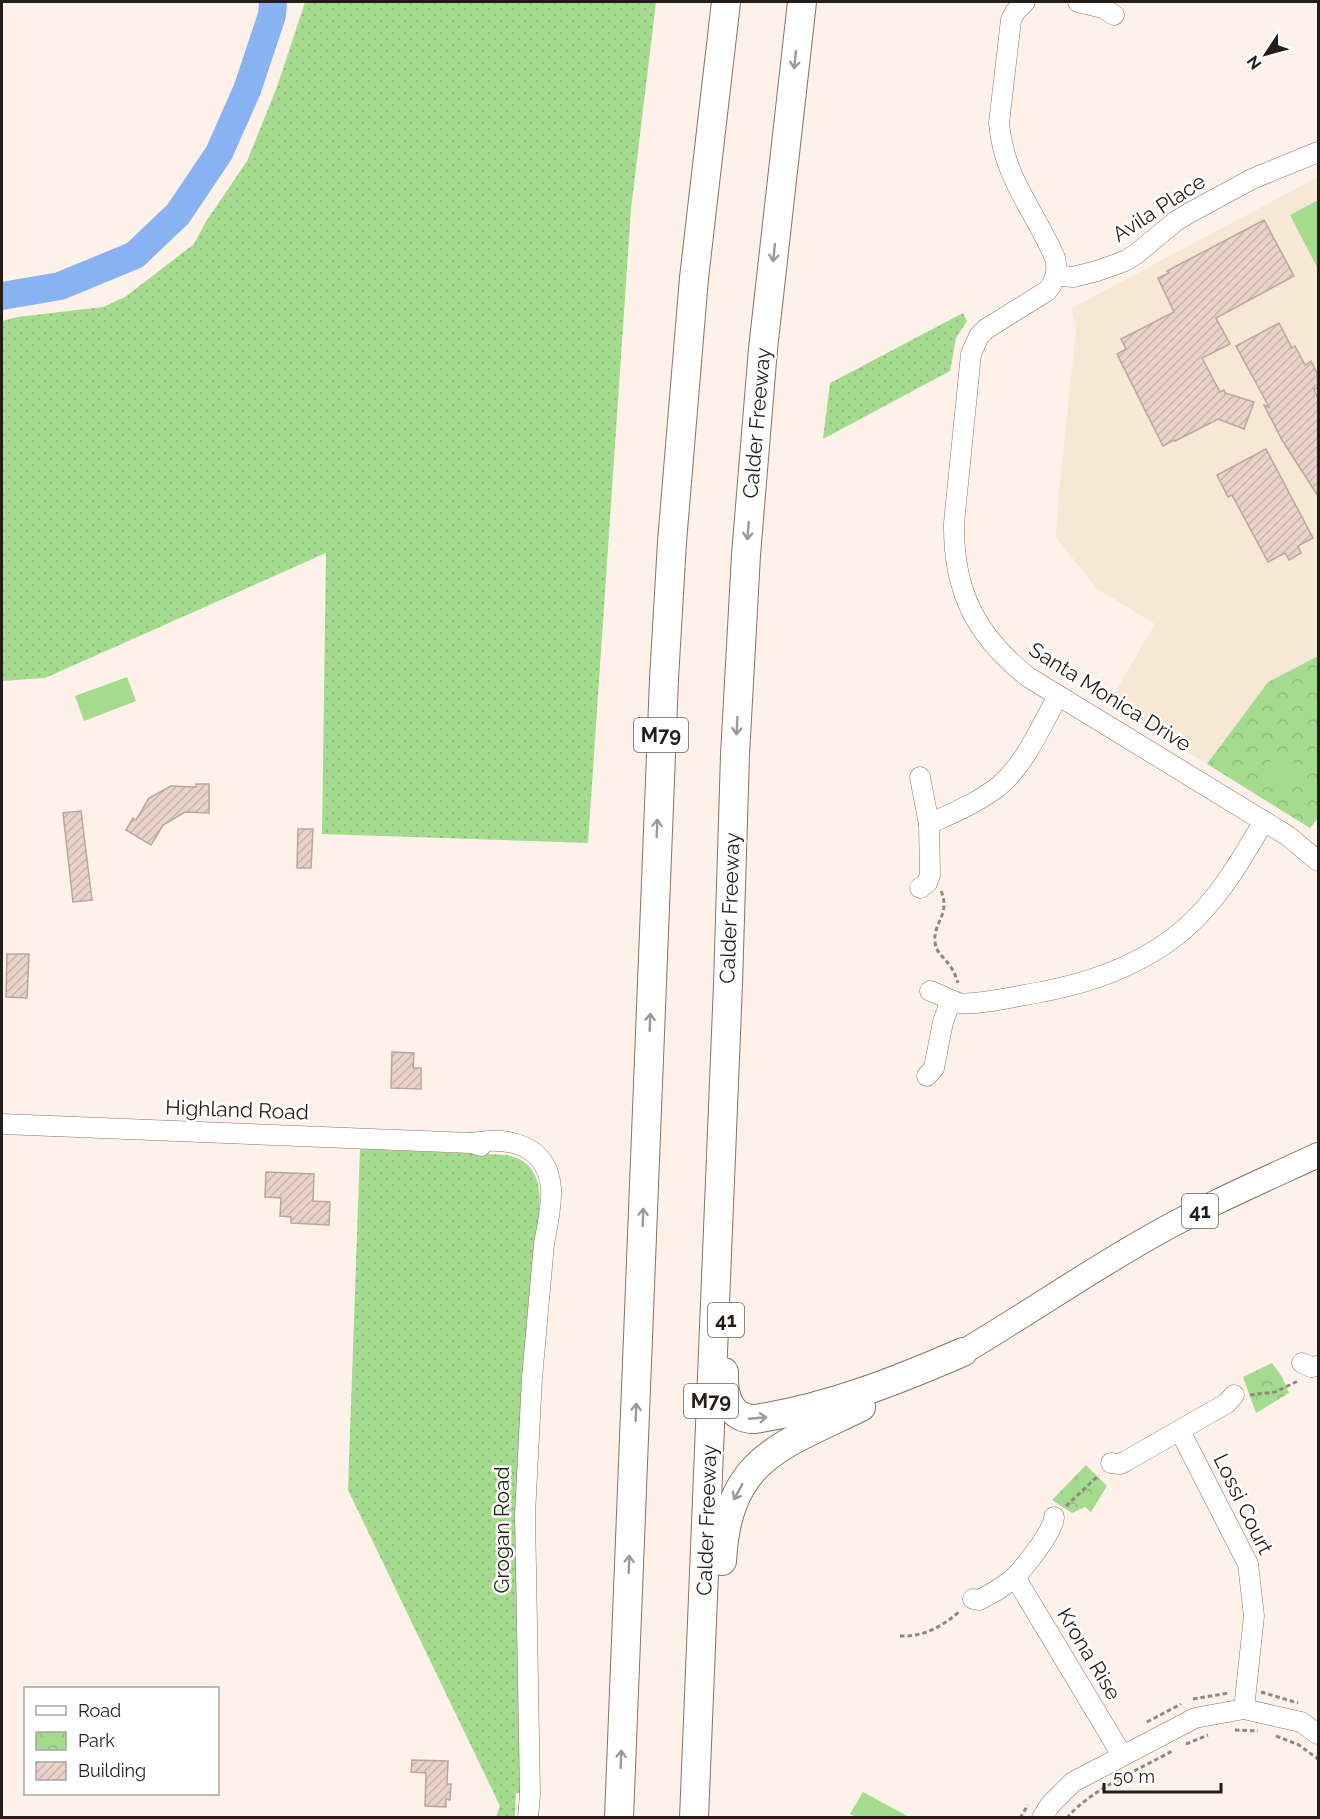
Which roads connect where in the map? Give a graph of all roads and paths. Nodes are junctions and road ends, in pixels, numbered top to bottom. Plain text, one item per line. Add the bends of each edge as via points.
1 (726, 2) edge
2 (802, 2) edge
3 (1025, 2) edge
4 (1078, 2) edge
5 (1117, 16) dead end
6 (1318, 152) edge
7 (1056, 275) junction
8 (1058, 696) junction
9 (920, 777) dead end
10 (1264, 820) junction
11 (929, 824) junction
12 (1318, 861) edge
13 (924, 885) joint
14 (728, 984) junction
15 (930, 991) dead end
16 (951, 1000) junction
17 (927, 1076) dead end
18 (2, 1124) edge
19 (1318, 1155) edge
20 (535, 1161) joint
21 (1318, 1173) edge
22 (1085, 1275) junction
23 (963, 1353) junction
24 (1311, 1366) edge
25 (1233, 1395) joint
26 (1180, 1431) junction
27 (1111, 1463) joint
28 (1054, 1517) joint
29 (1015, 1577) junction
30 (973, 1599) joint
31 (900, 1636) dead end
32 (1244, 1709) junction
33 (1234, 1730) dead end
34 (1215, 1733) dead end
35 (1318, 1734) edge
36 (1184, 1745) dead end
37 (1174, 1750) dead end
38 (1122, 1755) junction
39 (1318, 1759) edge
40 (528, 1818) edge
41 (619, 1818) edge
42 (694, 1818) edge
43 (710, 1818) edge
44 (1042, 1818) edge
45 (1067, 1818) edge

41 -> 1 highway, M79 via 664,680 692,300
2 -> 14 highway, Calder Freeway / M79 via 763,349 746,555
3 - 7 street via 1011,20 999,123 1007,165 1054,258
4 - 5 street
6 - 7 street, Avila Place via 1252,179 1191,212 1125,261 1082,275
7 - 8 street, Santa Monica Drive via 1047,291 986,328 973,346 954,542 960,583 987,638 1013,665
8 - 10 street, Santa Monica Drive
8 - 11 street via 1017,766 1000,785
9 - 11 street
10 - 12 street, Santa Monica Drive
10 - 16 street via 1199,915 1136,962 1072,986 970,1003
11 - 13 street via 930,875
13 - 16 path via 938,887 945,902 935,940 958,985
14 -> 23 highway, 41 via 735,1019 736,1059 724,1387 731,1407 749,1419 795,1411 854,1395
14 - 42 highway, Calder Freeway / M79
15 - 16 street
16 - 17 street via 934,1068
18 - 20 street, Highland Road via 471,1143 487,1140 516,1143 529,1149
19 - 22 main road, 41 via 1239,1191
20 - 40 street, Grogan Road via 548,1174 551,1192 532,1378 526,1493
21 - 22 main road, 41 via 1157,1247
22 - 23 main road, 41
23 -> 43 highway, 41 via 779,1449 759,1464 736,1494 723,1544
24 - 25 path via 1294,1383 1275,1392
25 - 26 street via 1227,1403
26 - 27 street via 1120,1464
26 - 32 street, Lossi Court via 1248,1564 1254,1616
27 - 28 path
28 - 29 street via 1049,1532
29 - 30 street via 985,1597
29 - 38 street, Krona Rise
30 - 31 path via 928,1632
32 - 35 street via 1301,1722
32 - 38 street via 1195,1718
33 - 39 path via 1267,1732 1299,1745
34 - 36 path
37 - 45 path via 1095,1794
38 - 44 street via 1073,1782

